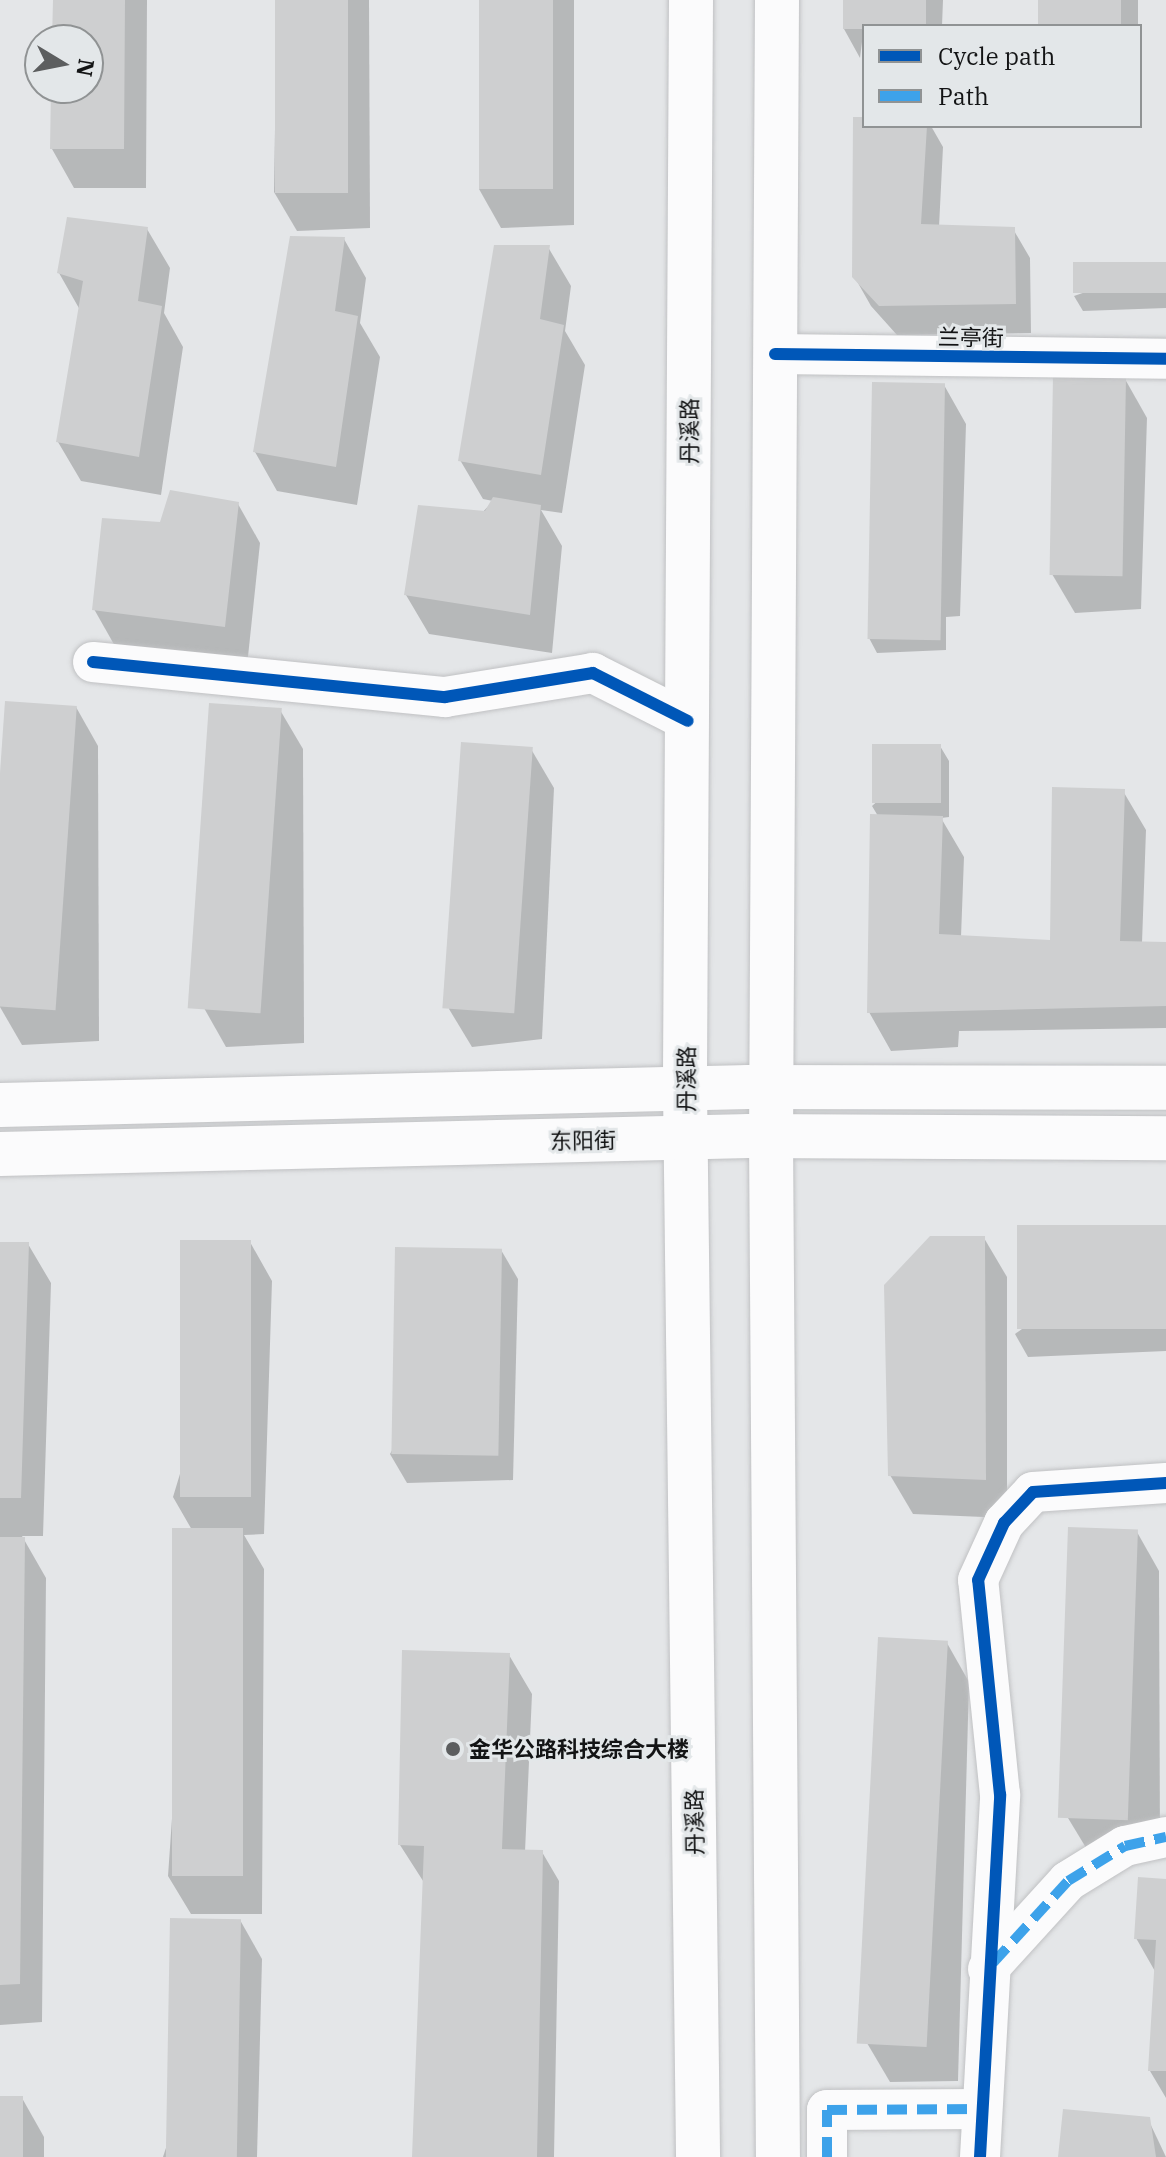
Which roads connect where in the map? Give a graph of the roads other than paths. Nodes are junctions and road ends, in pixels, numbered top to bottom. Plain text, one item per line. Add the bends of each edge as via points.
1 (691, 0) edge
2 (777, 0) edge
3 (775, 354) junction
4 (1166, 359) edge
5 (93, 662) dead end
6 (688, 721) junction
7 (772, 1088) junction
8 (1166, 1088) edge
9 (685, 1089) junction
10 (0, 1105) edge
11 (771, 1136) junction
12 (686, 1138) junction
13 (1166, 1138) edge
14 (0, 1154) edge
15 (1166, 1483) edge
16 (1166, 1837) edge
17 (988, 1969) junction
18 (981, 2109) junction
19 (698, 2157) edge
20 (778, 2157) edge
21 (827, 2157) edge
22 (980, 2157) edge

1 - 6 main road, 丹溪路
2 - 3 main road
3 - 4 street, 兰亭街
3 - 7 main road
5 - 6 street via 445,697 593,673
6 - 9 main road, 丹溪路
7 - 8 main road
7 - 9 main road
7 - 11 main road
9 - 10 main road
9 - 12 main road, 丹溪路
11 - 12 main road, 东阳街
11 - 13 main road, 东阳街
11 - 20 main road
12 - 14 main road, 东阳街
12 - 19 main road, 丹溪路
15 - 17 street via 1033,1492 1004,1523 978,1580 1000,1795
16 - 17 street via 1125,1846 1068,1881
17 - 18 street
18 - 21 street via 827,2110
18 - 22 street

